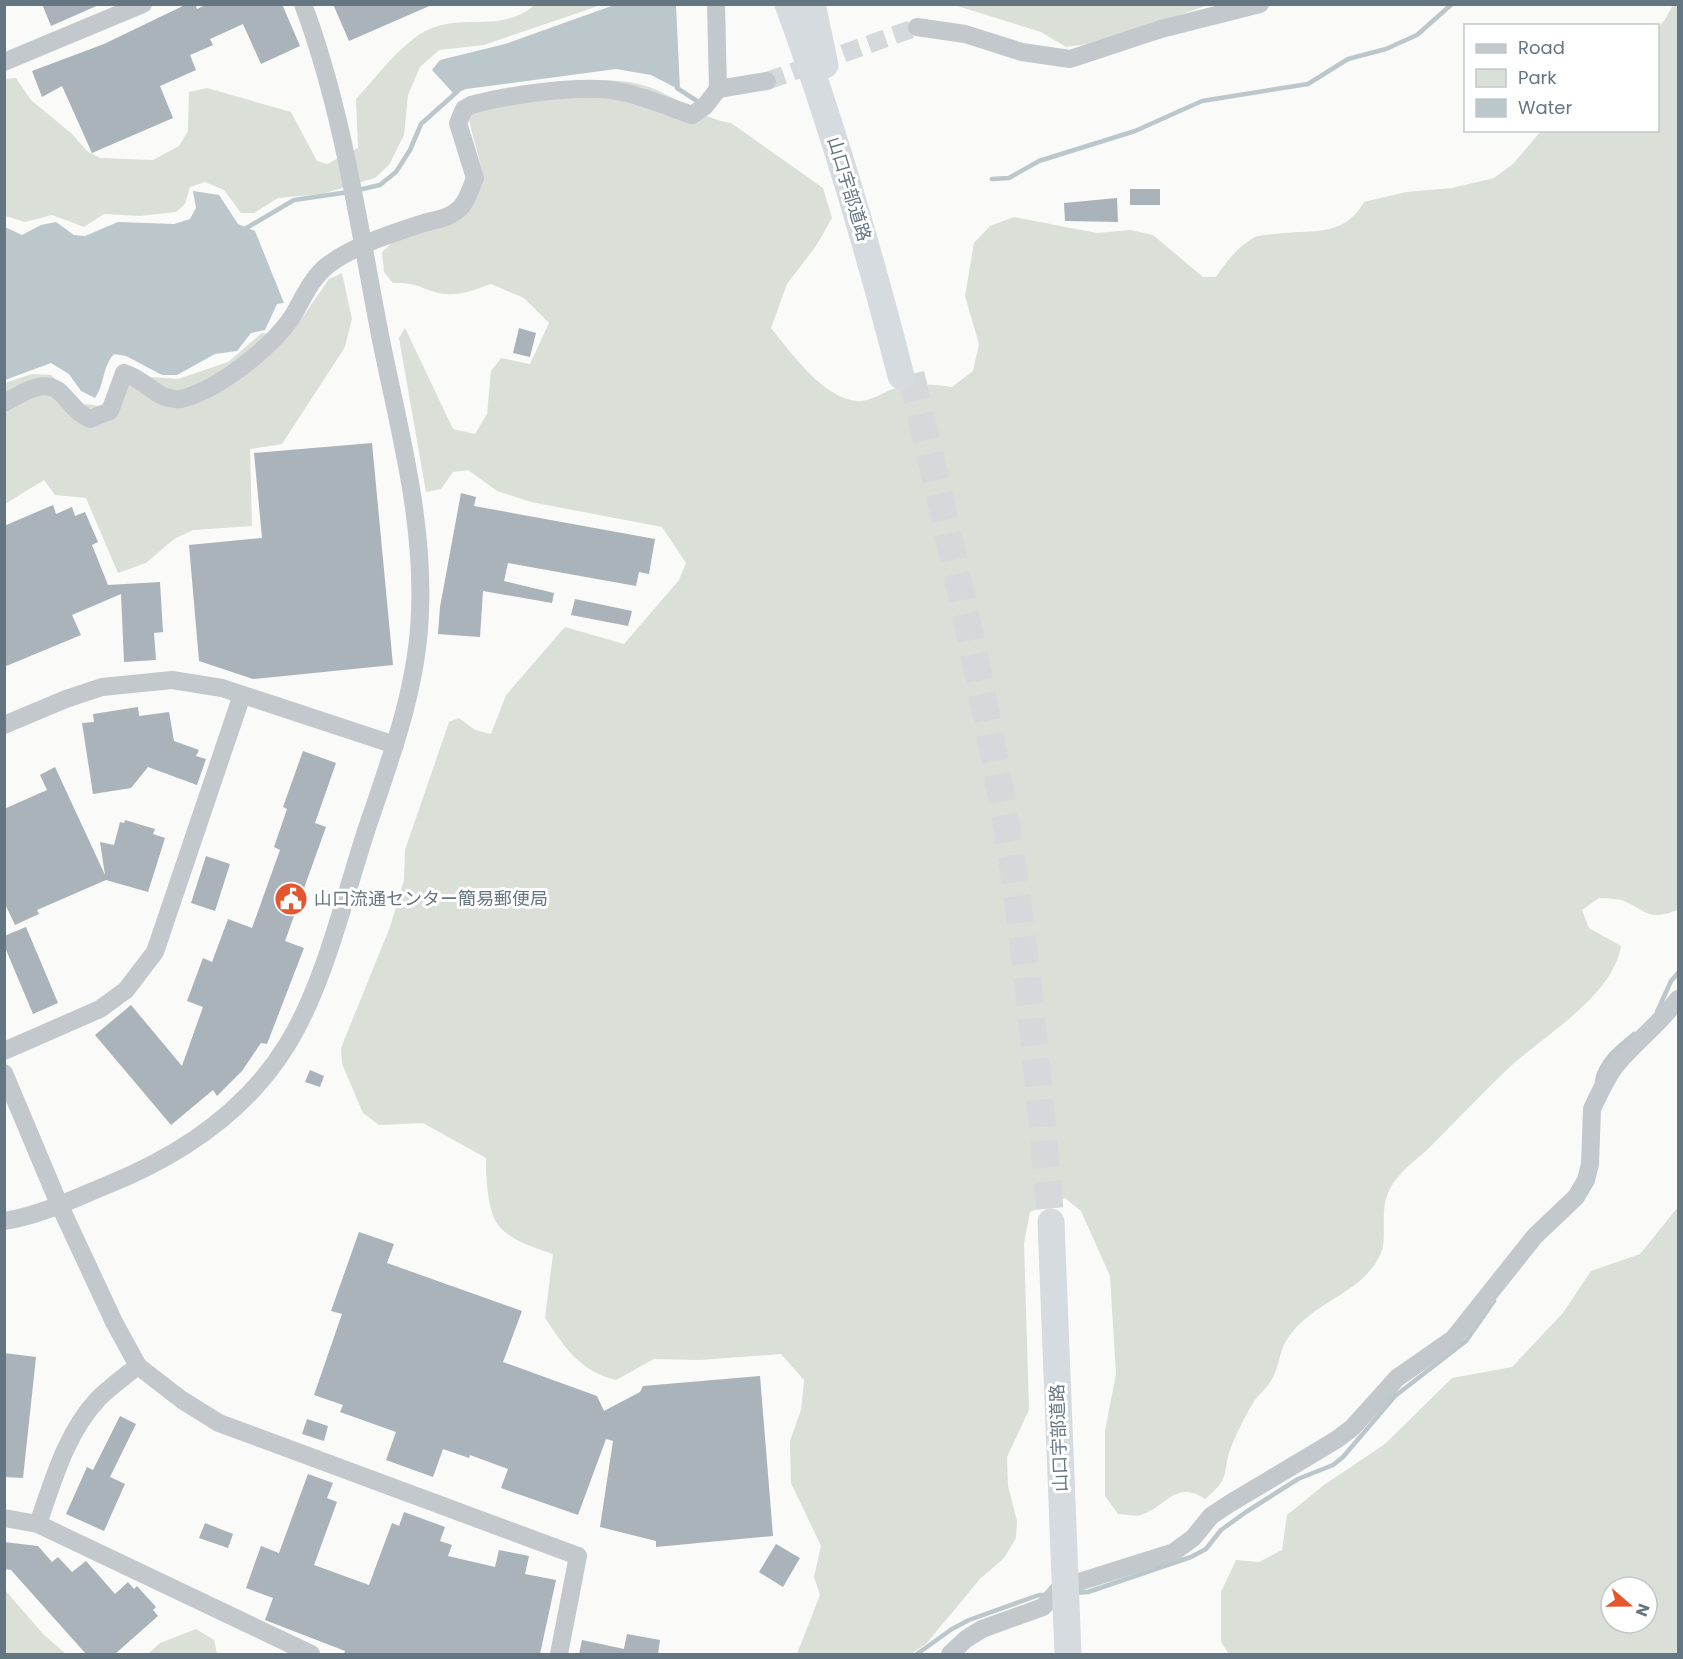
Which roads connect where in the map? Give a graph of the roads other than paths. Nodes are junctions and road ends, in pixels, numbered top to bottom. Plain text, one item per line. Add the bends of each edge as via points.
1 (143, 4) edge
2 (303, 4) edge
3 (716, 4) edge
4 (788, 4) edge
5 (802, 4) edge
6 (812, 4) edge
7 (1260, 4) edge
8 (917, 27) tunnel mouth
9 (4, 62) edge
10 (825, 66) junction
11 (767, 81) tunnel mouth
12 (718, 89) junction
13 (4, 403) edge
14 (242, 695) junction
15 (4, 725) edge
16 (395, 745) junction
17 (1678, 999) edge
18 (4, 1051) edge
19 (4, 1073) edge
20 (59, 1204) junction
21 (4, 1221) edge
22 (1046, 1223) tunnel mouth
23 (138, 1366) junction
24 (1057, 1500) junction
25 (4, 1518) edge
26 (38, 1524) junction
27 (311, 1654) edge
28 (559, 1654) edge
29 (950, 1654) edge
30 (1060, 1654) edge
31 (1068, 1654) edge

1 - 9 street
2 - 16 street via 318,45 343,147 416,517 420,614 409,693
3 - 12 street
4 - 10 highway, 山口宇部道路 via 837,147 906,375 856,164
5 - 10 highway, 山口宇部道路
6 - 10 highway
7 - 8 street via 1161,29 1070,59
11 - 12 street
12 - 13 street via 692,115 605,90 522,94 471,105 464,109 458,123 475,178 461,206 445,218 376,241 328,265 270,346 245,363 197,392 175,400 124,373 110,411 90,419 79,414 60,391 45,386 29,389
14 - 15 street via 194,682 129,683 66,699
14 - 16 street
14 - 18 street via 155,952 126,990 100,1009
16 - 20 street via 318,978 288,1045 228,1116 199,1137 124,1179
17 - 29 street via 1662,1021 1615,1065 1595,1102 1590,1164 1576,1197 1535,1236 1454,1339 1397,1378 1352,1428 1228,1504 1174,1552 1060,1588 1043,1607 982,1629
19 - 20 street
20 - 21 street
20 - 23 street
22 - 24 highway, 山口宇部道路
23 - 26 street via 99,1398 79,1424 60,1461
23 - 28 street via 219,1423 578,1556
24 - 30 highway, 山口宇部道路
24 - 31 highway, 山口宇部道路
25 - 26 street
26 - 27 street

